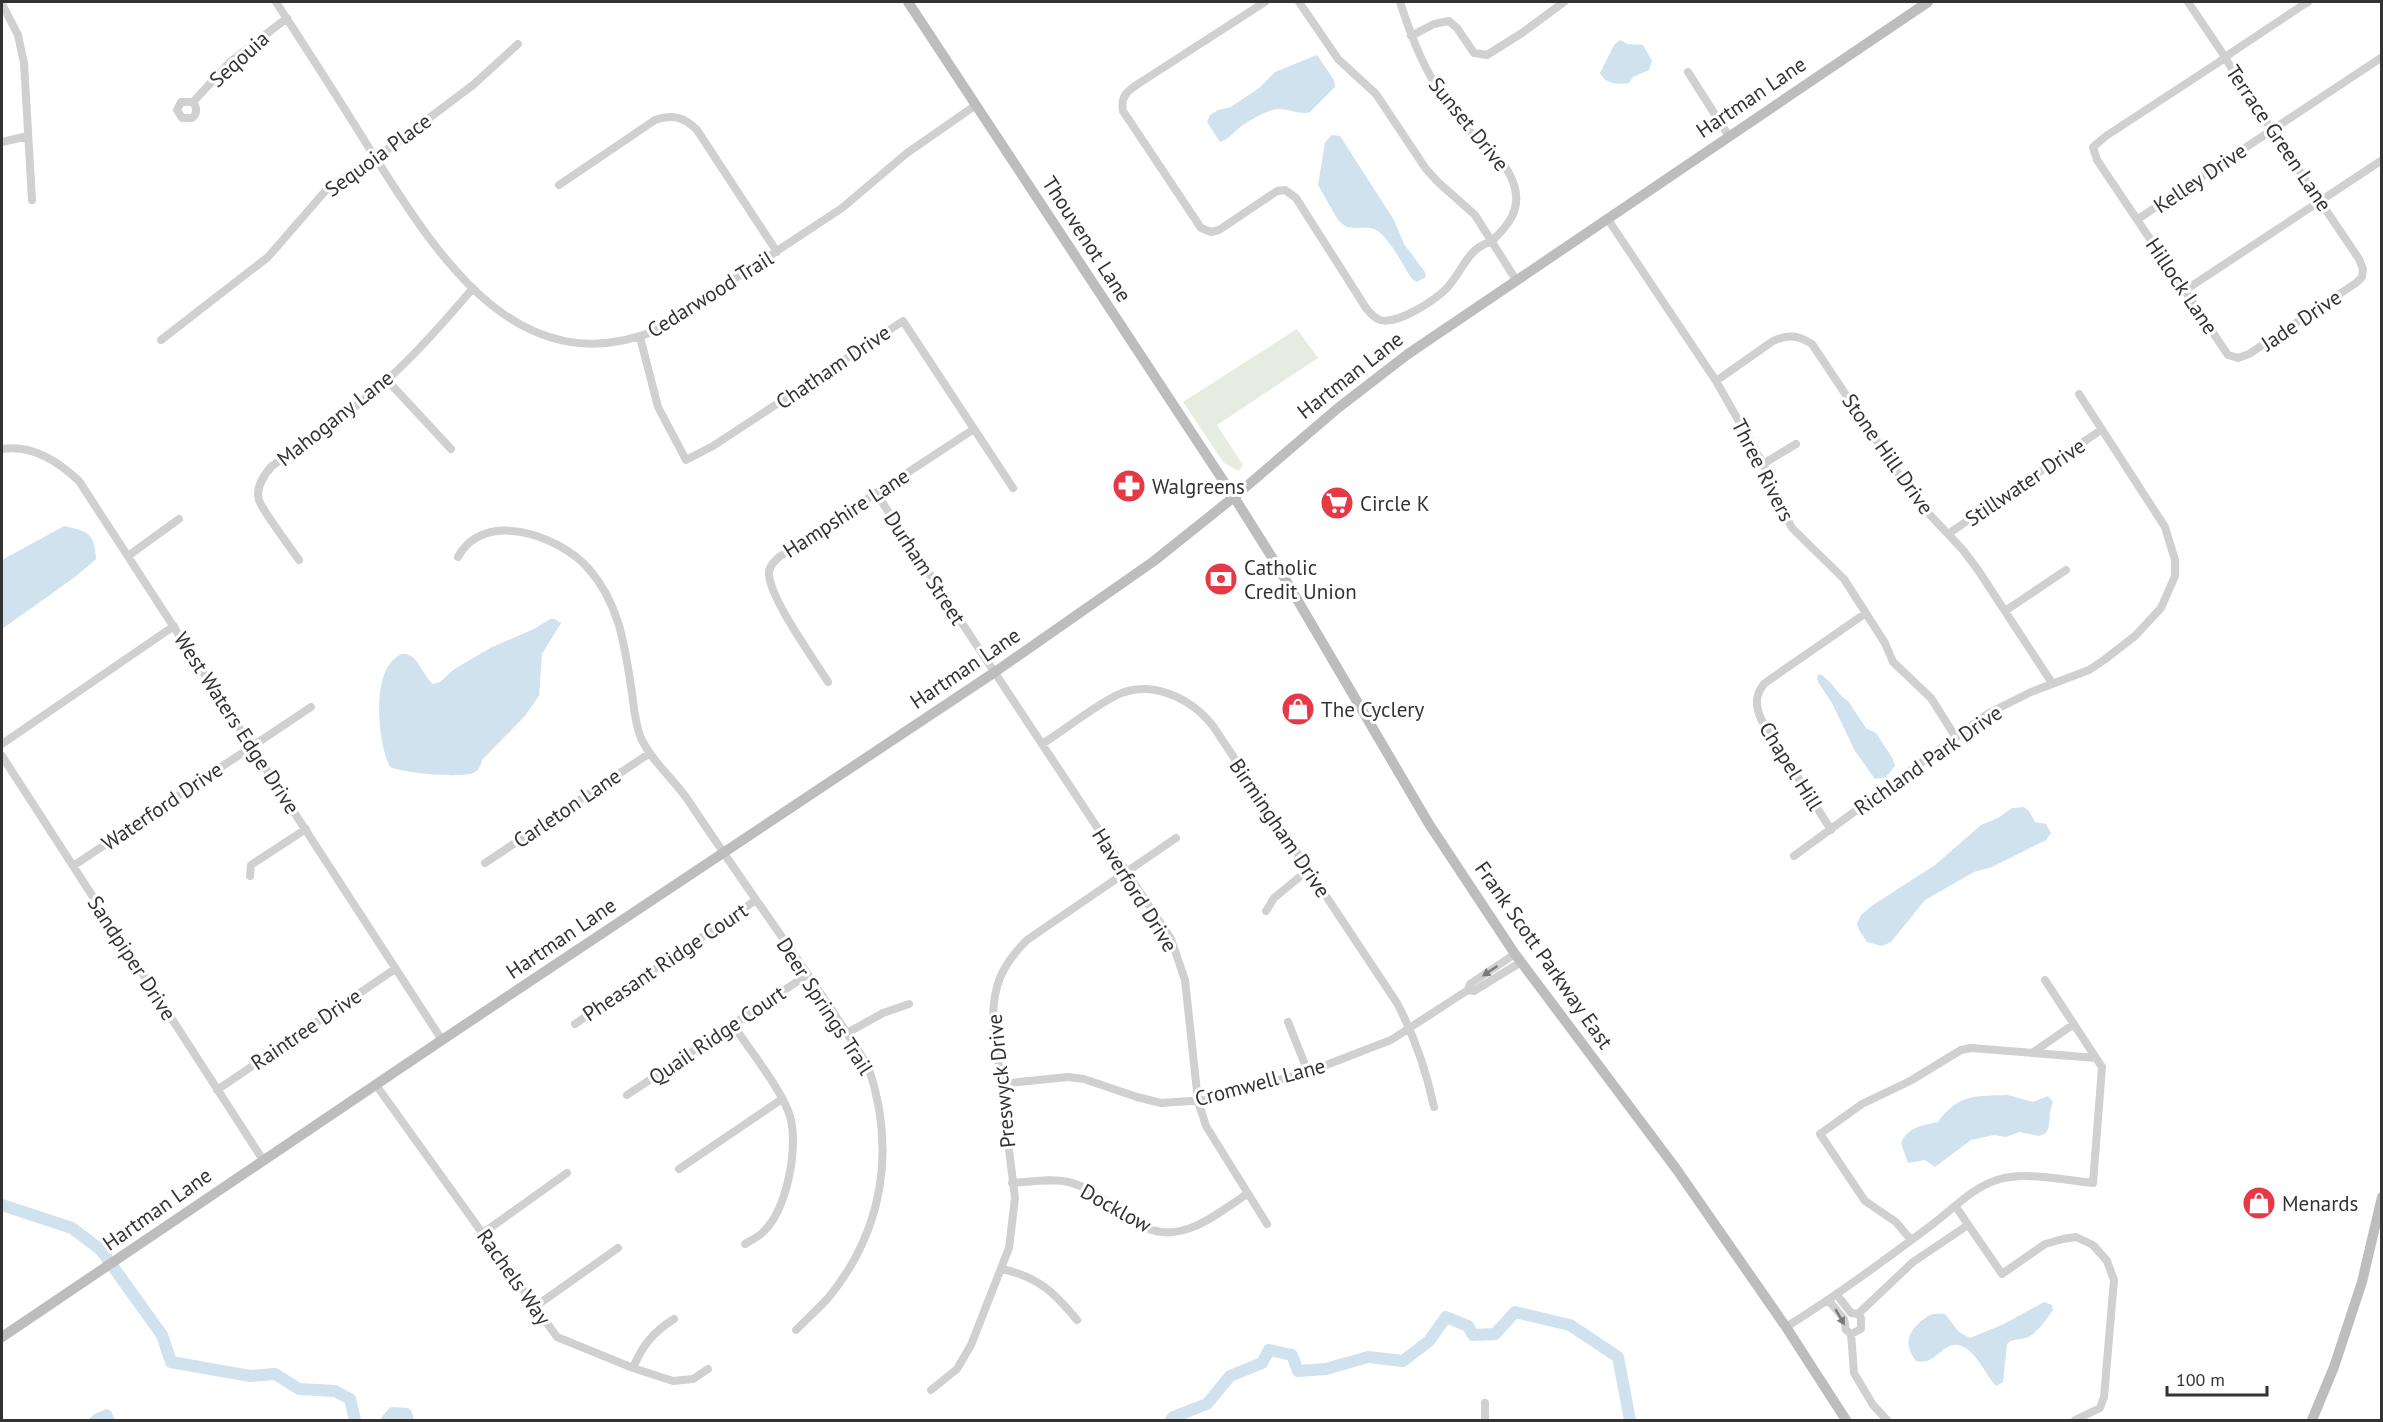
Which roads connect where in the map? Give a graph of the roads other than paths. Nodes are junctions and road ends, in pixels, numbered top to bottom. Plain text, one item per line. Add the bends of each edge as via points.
1 (276, 2) edge
2 (908, 2) edge
3 (1265, 2) edge
4 (1299, 2) edge
5 (1400, 2) edge
6 (1564, 2) edge
7 (1928, 2) edge
8 (2188, 2) edge
9 (2308, 2) edge
10 (2, 4) edge
11 (2298, 4) edge
12 (287, 18) junction
13 (1411, 36) junction
14 (518, 44) dead end
15 (2382, 57) edge
16 (2225, 58) junction
17 (1688, 72) dead end
18 (193, 102) dead end
19 (976, 105) junction
20 (2272, 130) junction
21 (1728, 135) junction
22 (28, 136) junction
23 (2, 142) edge
24 (376, 158) junction
25 (2382, 160) edge
26 (559, 185) dead end
27 (32, 200) dead end
28 (2321, 201) junction
29 (1607, 218) junction
30 (2138, 219) junction
31 (1491, 242) junction
32 (777, 252) junction
33 (2362, 277) joint
34 (1516, 280) junction
35 (473, 288) junction
36 (2184, 291) junction
37 (640, 337) junction
38 (161, 340) dead end
39 (2238, 358) joint
40 (387, 380) junction
41 (1716, 381) junction
42 (2079, 394) dead end
43 (974, 429) junction
44 (2101, 430) junction
45 (1796, 444) dead end
46 (2, 448) edge
47 (451, 448) dead end
48 (1763, 464) junction
49 (1013, 488) dead end
50 (876, 493) junction
51 (1234, 497) junction
52 (180, 519) dead end
53 (1948, 534) junction
54 (128, 556) junction
55 (458, 557) dead end
56 (299, 560) dead end
57 (2066, 570) dead end
58 (2005, 611) junction
59 (1866, 614) junction
60 (174, 626) junction
61 (995, 672) junction
62 (828, 682) dead end
63 (2052, 683) junction
64 (311, 707) dead end
65 (1955, 736) junction
66 (2, 744) edge
67 (1042, 744) junction
68 (252, 746) junction
69 (650, 753) junction
70 (2, 756) edge
71 (306, 829) junction
72 (1831, 830) junction
73 (1176, 838) dead end
74 (723, 853) junction
75 (1794, 856) dead end
76 (484, 863) dead end
77 (73, 866) junction
78 (1308, 870) junction
79 (1128, 872) junction
80 (250, 876) dead end
81 (756, 900) junction
82 (1266, 911) dead end
83 (1518, 958) junction
84 (395, 969) junction
85 (807, 975) junction
86 (2045, 980) dead end
87 (909, 1004) dead end
88 (1288, 1022) dead end
89 (575, 1024) dead end
90 (2074, 1024) junction
91 (734, 1026) junction
92 (1410, 1027) junction
93 (847, 1033) junction
94 (442, 1040) junction
95 (2032, 1053) junction
96 (2096, 1058) junction
97 (1308, 1072) junction
98 (1000, 1084) junction
99 (376, 1085) junction
100 (217, 1089) junction
101 (627, 1095) dead end
102 (782, 1099) junction
103 (1198, 1101) junction
104 (1434, 1107) dead end
105 (263, 1160) junction
106 (679, 1169) dead end
107 (567, 1173) dead end
108 (1012, 1183) junction
109 (1246, 1194) junction
110 (2382, 1197) edge
111 (1956, 1207) junction
112 (1267, 1224) dead end
113 (1968, 1225) junction
114 (483, 1233) junction
115 (1911, 1240) junction
116 (745, 1244) dead end
117 (618, 1248) dead end
118 (1002, 1269) junction
119 (1837, 1295) junction
120 (1829, 1301) junction
121 (536, 1306) junction
122 (1858, 1314) junction
123 (674, 1319) dead end
124 (1077, 1320) dead end
125 (1786, 1327) junction
126 (796, 1330) dead end
127 (1851, 1334) junction
128 (2, 1337) edge
129 (633, 1368) junction
130 (708, 1369) dead end
131 (931, 1390) dead end
132 (1485, 1403) dead end
133 (1485, 1420) edge
134 (1846, 1420) edge
135 (1887, 1420) edge
136 (2075, 1420) edge
137 (2312, 1420) edge

1 - 12 street, Cedarwood Trail
2 - 19 street, Thouvenot Lane
3 - 31 street, Sunset Drive via 1141,82 1122,99 1123,111 1201,228 1219,230 1277,191 1290,192 1366,308 1378,320 1386,321 1427,304 1448,287 1474,250
4 - 31 street via 1338,59 1376,94 1426,170 1475,214
5 - 13 street, Sunset Drive
6 - 13 street via 1487,55 1474,53 1449,21
7 - 21 street, Hartman Lane
8 - 16 street, Terrace Green Lane
9 - 11 street
10 - 22 street via 18,35 24,63
11 - 16 street
12 - 18 street, Seqouia via 229,63
12 - 24 street, Cedarwood Trail
13 - 31 street, Sunset Drive via 1426,71 1448,104 1504,164 1514,184 1516,205 1510,224
14 - 24 street, Sequoia Place via 473,85
15 - 20 street, Kelley Drive
16 - 20 street, Terrace Green Lane
16 - 30 street, Hillock Lane via 2093,147 2097,160
17 - 21 street
19 - 32 street, Cedarwood Trail via 907,153 842,208
19 - 51 street, Thouvenot Lane
20 - 28 street, Terrace Green Lane
20 - 30 street, Kelley Drive
21 - 29 street, Hartman Lane
22 - 23 street
22 - 27 street
24 - 35 street, Cedarwood Trail via 432,242
24 - 38 street, Sequoia Place via 327,189 268,257
25 - 28 street
26 - 32 street via 655,120 680,117 697,130
28 - 33 street, Terrace Green Lane via 2359,259
28 - 36 street
29 - 34 street, Hartman Lane
29 - 41 street, Three Rivers
30 - 36 street, Hillock Lane
31 - 34 street
32 - 37 street, Cedarwood Trail
33 - 39 street, Jade Drive
34 - 51 street, Hartman Lane via 1359,391
35 - 37 street, Cedarwood Trail via 522,327 554,338 584,345
35 - 40 street, Mahogany Lane
36 - 39 street, Hillock Lane via 2228,356
37 - 43 street, Chatham Drive via 658,407 686,460 903,321
40 - 47 street
40 - 56 street, Mahogany Lane via 263,476 259,501
41 - 48 street, Three Rivers
41 - 53 street, Stone Hill Drive via 1781,337 1801,337 1812,344 1916,500
42 - 44 street, Richland Park Drive
43 - 49 street, Chatham Drive
43 - 50 street, Hampshire Lane
44 - 53 street, Stillwater Drive
44 - 63 street, Richland Park Drive via 2164,527 2175,560 2175,576 2161,608 2134,636 2089,670
45 - 48 street
46 - 54 street, West Waters Edge Drive via 35,451 59,463 79,481
48 - 59 street, Three Rivers via 1792,528 1844,579
50 - 61 street, Durham Street
50 - 62 street, Hampshire Lane via 770,565 772,587
51 - 61 street, Hartman Lane via 1154,561
51 - 83 street, Frank Scott Parkway East via 1428,824
52 - 54 street
53 - 58 street, Stone Hill Drive
54 - 60 street, West Waters Edge Drive
55 - 69 street, Deer Springs Trail via 475,538 515,531 554,542 586,565 609,596 620,622 636,720
57 - 58 street
58 - 63 street, Stone Hill Drive
59 - 65 street, Three Rivers via 1893,662 1931,698
59 - 72 street, Chapel Hill via 1765,683 1757,696 1756,708 1761,719
60 - 66 street
60 - 68 street, West Waters Edge Drive
61 - 67 street, Haverford Drive
61 - 74 street, Hartman Lane
63 - 65 street, Richland Park Drive via 1989,713
64 - 68 street, Waterford Drive
65 - 72 street, Richland Park Drive
67 - 78 street, Birmingham Drive via 1116,695 1147,690 1184,700 1209,721
67 - 79 street, Haverford Drive
68 - 71 street, West Waters Edge Drive
68 - 77 street, Waterford Drive
69 - 74 street, Deer Springs Trail via 685,795
69 - 76 street, Carleton Lane
70 - 77 street, Sandpiper Drive
71 - 80 street via 252,865
71 - 84 street, West Waters Edge Drive
72 - 75 street, Richland Park Drive
73 - 79 street, Preswyck Drive
74 - 81 street, Deer Springs Trail
74 - 94 street, Hartman Lane
77 - 100 street, Sandpiper Drive
78 - 82 street via 1274,898
78 - 92 street, Birmingham Drive
79 - 98 street, Preswyck Drive via 1026,940 1008,959 993,1003
79 - 103 street, Haverford Drive via 1171,939 1181,966
81 - 85 street, Deer Springs Trail
81 - 89 street, Pheasant Ridge Court
83 - 92 street, Cromwell Lane via 1470,984 1468,990
83 - 125 street, Frank Scott Parkway East via 1677,1170
84 - 94 street, West Waters Edge Drive
84 - 100 street, Raintree Drive
85 - 91 street, Quail Ridge Court
85 - 93 street, Deer Springs Trail
86 - 90 street
87 - 93 street
88 - 97 street
90 - 95 street
90 - 96 street
91 - 101 street, Quail Ridge Court
91 - 102 street
92 - 97 street, Cromwell Lane via 1391,1040
92 - 104 street, Birmingham Drive via 1426,1069
93 - 126 street, Deer Springs Trail via 868,1066 878,1095 884,1135 882,1177 869,1227 854,1260 829,1297
94 - 99 street, Hartman Lane
95 - 96 street
95 - 115 street via 1961,1050 1862,1104 1820,1134 1865,1201 1896,1222
96 - 111 street via 2102,1067 2093,1183 2006,1178 1979,1189
97 - 103 street, Cromwell Lane
98 - 103 street, Cromwell Lane via 1076,1077 1161,1103
98 - 108 street, Preswyck Drive
99 - 105 street, Hartman Lane
99 - 114 street, Rachels Way
100 - 105 street, Sandpiper Drive
102 - 106 street
102 - 116 street via 793,1134 787,1186 772,1220 762,1233
103 - 109 street, Haverford Drive via 1206,1126
105 - 128 street, Hartman Lane
107 - 114 street
108 - 109 street, Docklow via 1067,1182 1080,1186 1134,1222 1170,1233 1209,1219
108 - 118 street, Preswyck Drive via 1015,1198 1010,1248
109 - 112 street, Haverford Drive
110 - 137 street via 2362,1282
111 - 113 street
111 - 115 street
113 - 122 street via 1913,1262
113 - 136 street via 2002,1274 2045,1244 2076,1237 2093,1245 2107,1261 2114,1280 2104,1397 2100,1408
114 - 121 street, Rachels Way
115 - 119 street
117 - 121 street
118 - 124 street via 1021,1273 1044,1285
118 - 131 street, Preswyck Drive via 957,1369
119 - 120 street
119 - 122 street via 1851,1313
120 - 125 street
120 -> 127 street
121 - 129 street, Rachels Way via 557,1337
122 - 127 street via 1861,1329
123 - 129 street via 648,1339
125 - 134 street, Frank Scott Parkway East
127 - 135 street via 1854,1373
129 - 130 street, Rachels Way via 681,1381 693,1379
132 - 133 street

